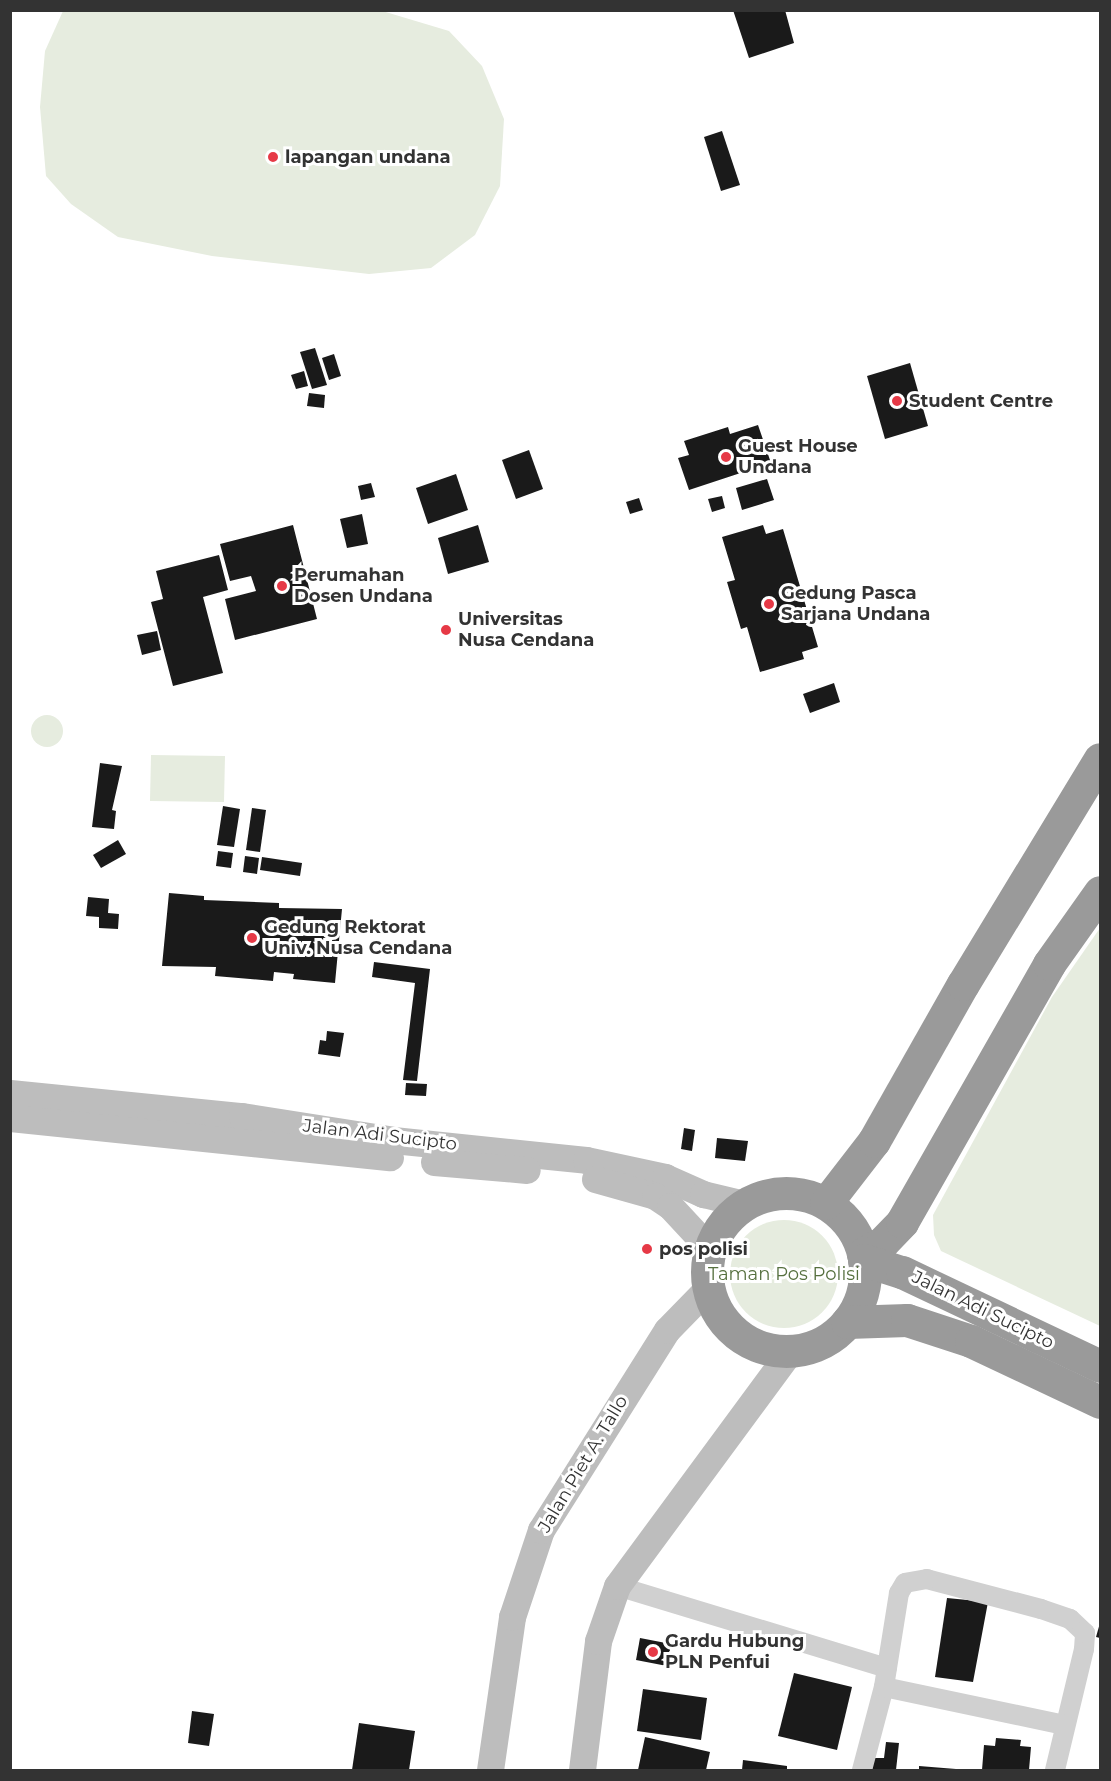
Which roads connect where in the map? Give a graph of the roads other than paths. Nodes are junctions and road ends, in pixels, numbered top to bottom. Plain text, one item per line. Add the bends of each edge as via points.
1 (1101, 759) edge
2 (1101, 892) edge
3 (10, 1093) edge
4 (10, 1118) edge
5 (826, 1203) junction
6 (744, 1204) junction
7 (710, 1249) junction
8 (863, 1257) junction
9 (708, 1288) junction
10 (847, 1322) junction
11 (790, 1351) junction
12 (1101, 1366) edge
13 (1101, 1402) edge
14 (617, 1587) junction
15 (1092, 1651) edge
16 (885, 1678) junction
17 (1065, 1725) junction
18 (490, 1770) edge
19 (582, 1770) edge
20 (862, 1770) edge
21 (1055, 1770) edge

1 - 5 highway via 963,984 874,1141
2 - 8 highway via 1049,964 902,1221
3 - 6 main road, Jalan Adi Sucipto via 242,1116 393,1140 586,1160 665,1177 703,1194
4 - 7 main road, Jalan Adi Sucipto via 576,1175 655,1196 670,1206
5 - 6 highway via 799,1193 771,1194
5 - 8 highway via 856,1234
6 - 7 highway via 729,1216
7 - 9 highway
8 - 10 highway via 858,1303
8 - 12 highway, Jalan Adi Sucipto via 903,1272
9 - 11 highway via 718,1314 737,1335 762,1348
9 - 18 main road, Jalan Piet A. Tallo via 667,1330 541,1530 512,1617
10 - 11 highway via 821,1342
10 - 13 highway, Jalan Adi Sucipto via 907,1320 971,1341
11 - 14 main road
14 - 16 street
14 - 19 main road via 598,1641
15 - 16 street via 1085,1633 1070,1619 927,1579 912,1579 899,1593
15 - 17 street
16 - 17 street
16 - 20 street
17 - 21 street

